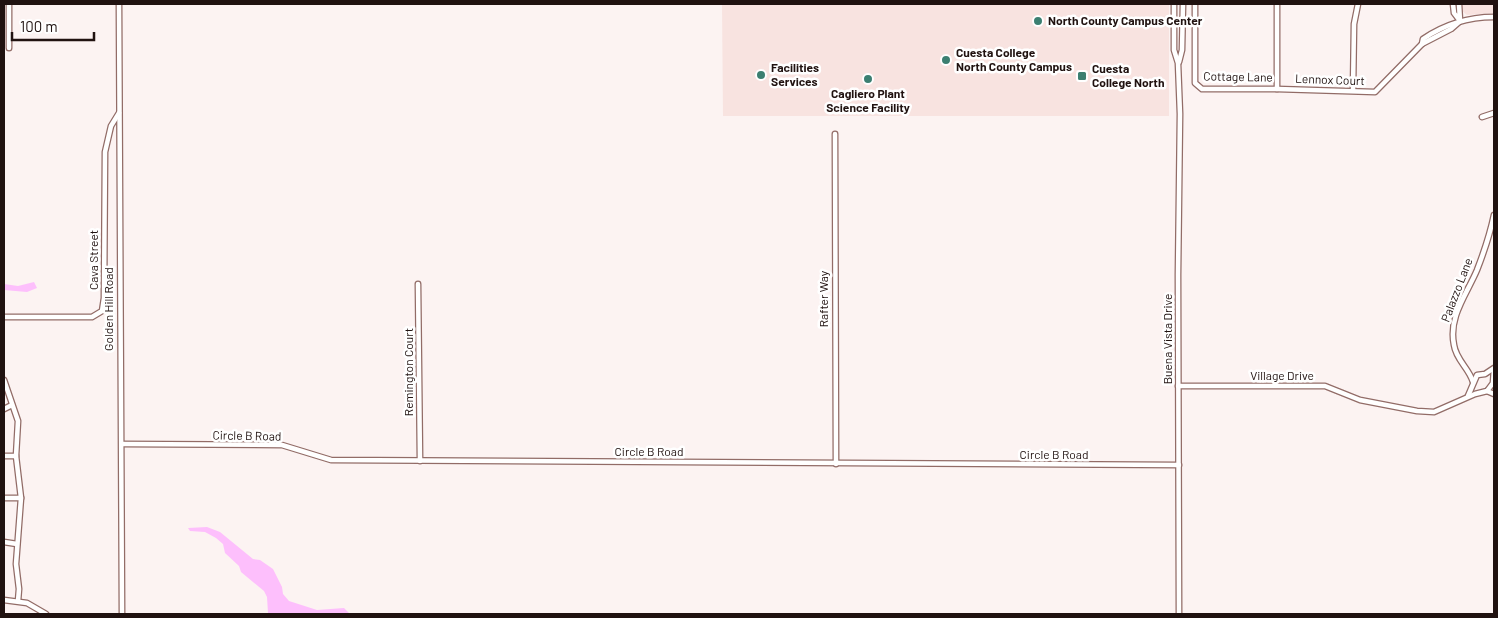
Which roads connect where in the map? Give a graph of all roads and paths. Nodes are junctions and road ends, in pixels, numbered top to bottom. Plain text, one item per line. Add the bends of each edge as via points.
1 (9, 4) edge
2 (119, 4) edge
3 (1174, 4) edge
4 (1183, 4) edge
5 (1195, 4) edge
6 (1277, 4) edge
7 (1358, 4) edge
8 (1453, 4) edge
9 (1459, 4) edge
10 (1494, 17) edge
11 (1460, 21) junction
12 (9, 48) dead end
13 (1178, 63) junction
14 (1277, 89) junction
15 (1353, 90) junction
16 (119, 112) junction
17 (1494, 113) edge
18 (1482, 117) dead end
19 (835, 134) dead end
20 (1494, 215) edge
21 (418, 284) dead end
22 (4, 316) edge
23 (1494, 368) edge
24 (1468, 370) junction
25 (1485, 374) junction
26 (1477, 375) junction
27 (4, 380) edge
28 (1492, 382) junction
29 (1473, 383) junction
30 (1178, 386) junction
31 (1494, 390) edge
32 (1484, 392) junction
33 (1494, 394) edge
34 (1468, 397) junction
35 (12, 405) junction
36 (4, 408) edge
37 (122, 444) junction
38 (4, 456) edge
39 (16, 456) junction
40 (420, 461) junction
41 (836, 464) junction
42 (1178, 465) junction
43 (4, 498) edge
44 (20, 498) junction
45 (4, 542) edge
46 (17, 544) junction
47 (4, 600) edge
48 (18, 601) junction
49 (46, 614) edge
50 (122, 614) edge
51 (1178, 614) edge

1 - 12 street
2 - 16 street, Golden Hill Road
3 - 13 street, Buena Vista Drive via 1174,50
4 - 13 street, Buena Vista Drive via 1182,50
5 - 14 street, Cottage Lane via 1195,83 1198,87
6 - 14 street, Cottage Lane
7 - 15 street via 1354,24
8 - 11 street via 1454,13
9 - 11 street
10 - 11 street
11 - 15 street, Lennox Court via 1422,44 1375,92
13 - 30 street, Buena Vista Drive
14 - 15 street, Lennox Court
16 - 22 street, Cava Street via 111,126 105,152 102,311 92,317
16 - 37 street, Golden Hill Road
17 - 18 street
19 - 41 street, Rafter Way
20 - 24 street, Palazzo Lane via 1491,231 1452,327 1454,346
21 - 40 street, Remington Court
23 - 25 street
23 - 28 street
24 - 26 street, Palazzo Lane
24 - 29 street, Palazzo Lane
25 - 26 street
25 - 28 street via 1491,377
26 - 29 street
27 - 35 street
28 - 31 street
28 - 32 street
29 - 32 street, Palazzo Lane via 1477,390
29 - 34 street
30 - 34 street, Village Drive via 1326,386 1360,400 1434,412
30 - 42 street, Buena Vista Drive
32 - 33 street
32 - 34 street, Village Drive
35 - 36 street
35 - 39 street via 18,421
37 - 40 street, Circle B Road via 282,445 331,460
37 - 50 street, Golden Hill Road
38 - 39 street
39 - 44 street
40 - 41 street, Circle B Road
41 - 42 street, Circle B Road
42 - 51 street, Buena Vista Drive
43 - 44 street
44 - 46 street
45 - 46 street
46 - 48 street
47 - 48 street
48 - 49 street

